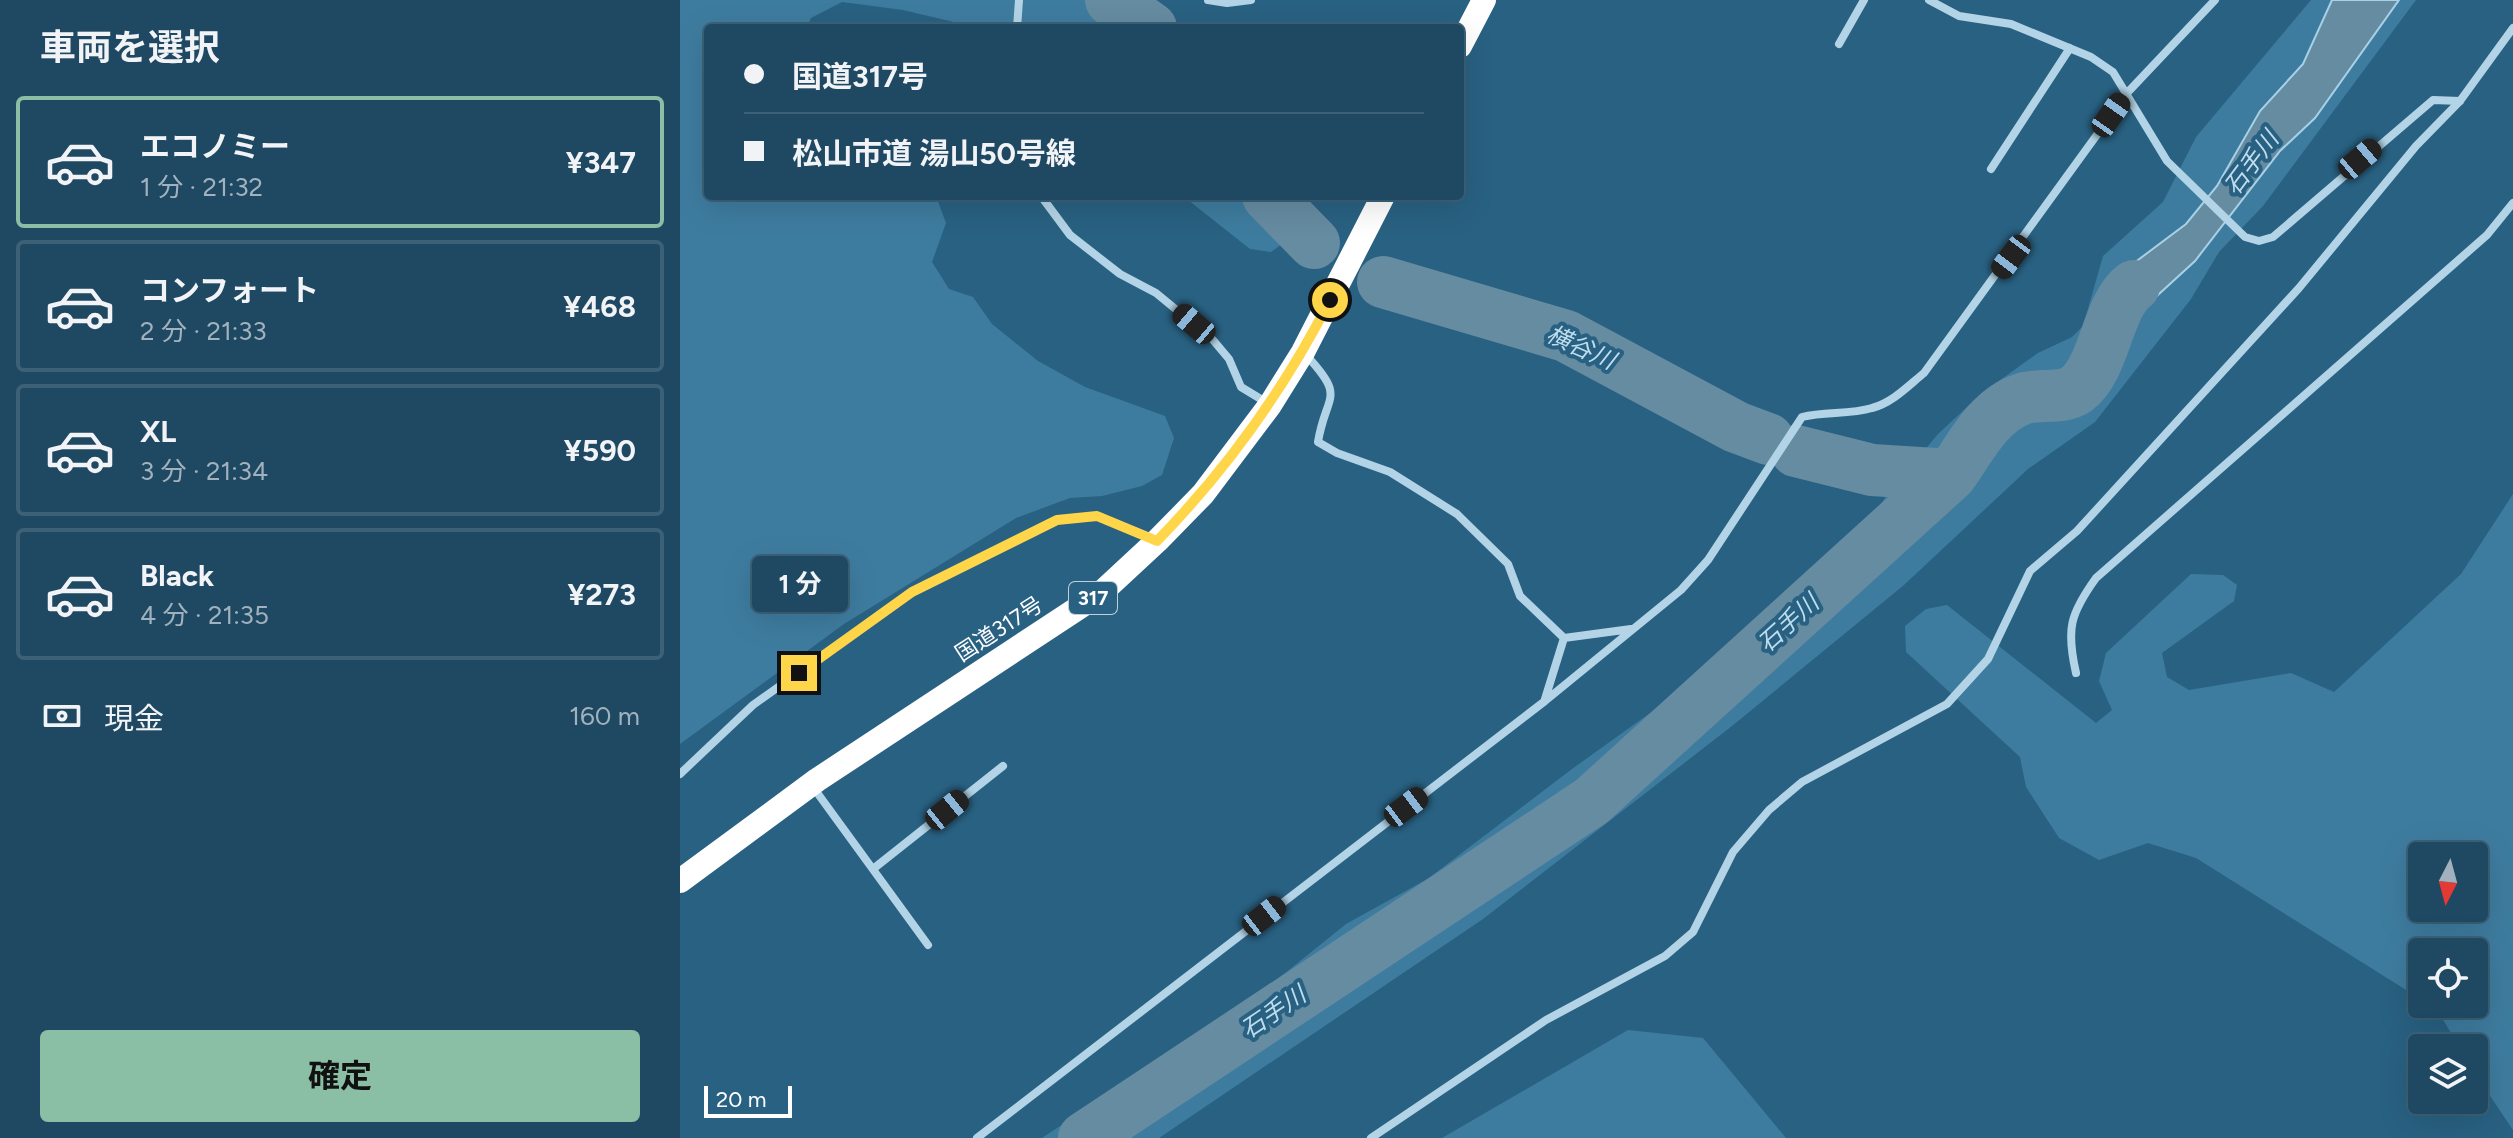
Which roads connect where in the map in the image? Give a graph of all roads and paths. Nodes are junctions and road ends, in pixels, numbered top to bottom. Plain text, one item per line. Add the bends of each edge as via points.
1 (1019, 0) edge
2 (1208, 0) edge
3 (1251, 0) edge
4 (1484, 0) edge
5 (1864, 0) edge
6 (1929, 0) edge
7 (2215, 0) edge
8 (1017, 24) edge
9 (2513, 28) edge
10 (1464, 38) edge
11 (1839, 44) dead end
12 (2070, 48) junction
13 (2128, 92) junction
14 (2460, 101) junction
15 (1991, 169) dead end
16 (1044, 200) edge
17 (1381, 200) edge
18 (2513, 203) edge
19 (1303, 352) junction
20 (1270, 405) junction
21 (1157, 541) junction
22 (1634, 629) junction
23 (1564, 638) junction
24 (2076, 673) dead end
25 (1545, 701) junction
26 (1003, 766) dead end
27 (680, 774) edge
28 (811, 784) junction
29 (873, 869) junction
30 (680, 881) edge
31 (928, 945) dead end
32 (977, 1138) edge
33 (1371, 1138) edge

1 - 8 street
2 - 3 street
4 - 10 highway
5 - 11 street
6 - 12 street via 1959,16 2011,24
7 - 13 street
9 - 14 street
12 - 13 street via 2113,72
12 - 15 street
13 - 14 street via 2167,161 2245,237 2259,241 2273,237 2433,100
13 - 22 street via 1924,373 1872,408 1802,417 1708,560
14 - 33 street via 2194,404 2077,531 2030,571 1988,659 1947,704 1802,782 1769,810 1733,852 1693,932 1665,956 1546,1020
16 - 20 street via 1070,235 1120,274 1156,293 1213,340 1229,359 1241,387
17 - 19 highway, 国道317号 / 317
18 - 24 street via 2487,235 2096,578 2074,609 2069,642
19 - 20 highway, 国道317号 / 317
19 - 23 street via 1329,379 1331,402 1318,442 1390,472 1457,514 1508,564 1520,596
20 - 21 highway, 国道317号 / 317 via 1203,494
21 - 27 street via 1097,516 1057,520 912,592 753,705
21 - 28 highway, 国道317号 / 317 via 1101,593
22 - 23 street
22 - 25 street
23 - 25 street
25 - 32 street
26 - 29 street
28 - 29 street
28 - 30 highway, 国道317号 / 317
29 - 31 street

